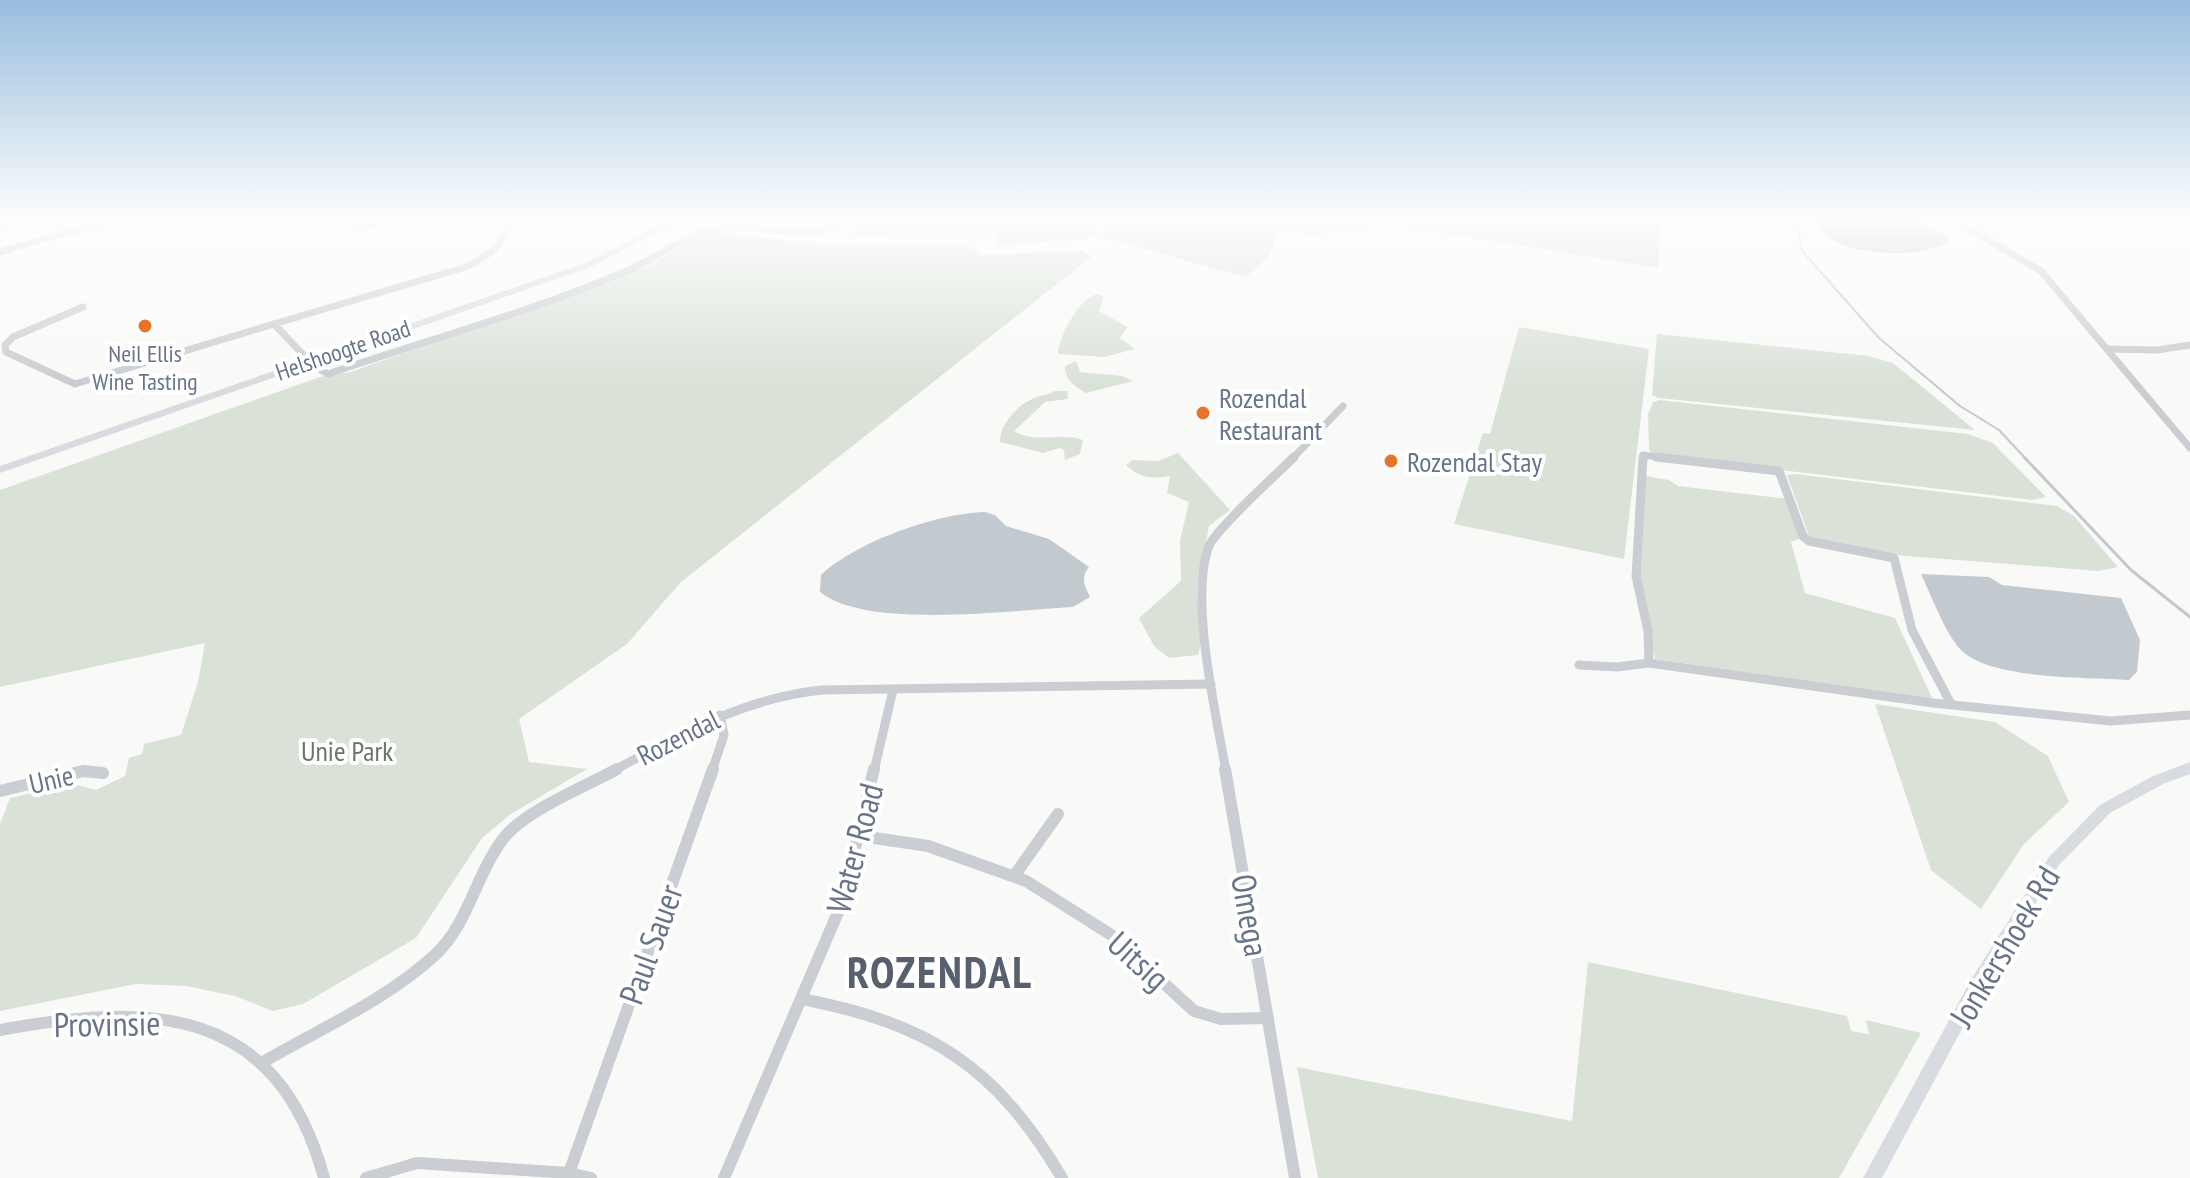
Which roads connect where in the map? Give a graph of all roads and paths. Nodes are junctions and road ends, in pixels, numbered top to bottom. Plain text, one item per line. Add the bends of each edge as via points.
1 (446, 273) edge
2 (565, 273) edge
3 (623, 273) edge
4 (2043, 273) edge
5 (83, 307) dead end
6 (274, 324) junction
7 (2190, 345) edge
8 (2108, 349) junction
9 (311, 362) junction
10 (1343, 406) dead end
11 (2190, 448) edge
12 (0, 470) edge
13 (1649, 663) junction
14 (1579, 665) dead end
15 (1211, 684) junction
16 (893, 690) junction
17 (1951, 704) junction
18 (720, 715) junction
19 (2190, 715) edge
20 (2190, 768) edge
21 (103, 773) dead end
22 (0, 791) edge
23 (1058, 814) dead end
24 (861, 836) junction
25 (1014, 876) junction
26 (802, 999) junction
27 (1268, 1018) junction
28 (0, 1030) edge
29 (263, 1062) junction
30 (569, 1173) junction
31 (324, 1178) edge
32 (366, 1178) edge
33 (591, 1178) edge
34 (724, 1178) edge
35 (1062, 1178) edge
36 (1295, 1178) edge
37 (1872, 1178) edge

1 - 6 street
2 - 9 main road, Helshoogte Road
3 - 9 street via 338,372 321,373
4 - 8 street
5 - 6 street via 13,337 6,352 75,384
6 - 9 street
7 - 8 street
8 - 11 street
9 - 12 main road, Helshoogte Road
10 - 15 street, Omega via 1210,543 1201,580
13 - 14 street
13 - 17 street
13 - 17 street via 1636,576 1643,455 1779,471 1809,541 1894,558 1912,630
15 - 16 street, Rozendal
15 - 27 street, Omega
16 - 18 street, Rozendal via 803,691
16 - 24 street, Water Road
17 - 19 street via 2111,721
18 - 29 street, Rozendal via 513,827 497,844 458,928 438,951
18 - 30 street, Paul Sauer via 724,735 719,752
20 - 37 main road, Jonkershoek Rd via 2105,809 2054,861 1978,983
21 - 22 street, Unie via 83,771
23 - 25 street
24 - 25 street, Uitsig via 905,839
24 - 26 street, Water Road via 842,903
25 - 27 street, Uitsig via 1110,933 1194,1011 1223,1020
26 - 34 street, Water Road
26 - 35 street via 866,1011 951,1053 1015,1110
27 - 36 street, Omega
28 - 29 street, Provinsie via 135,1015 202,1030
29 - 31 street, Provinsie via 306,1118
30 - 32 street via 417,1163
30 - 33 street

